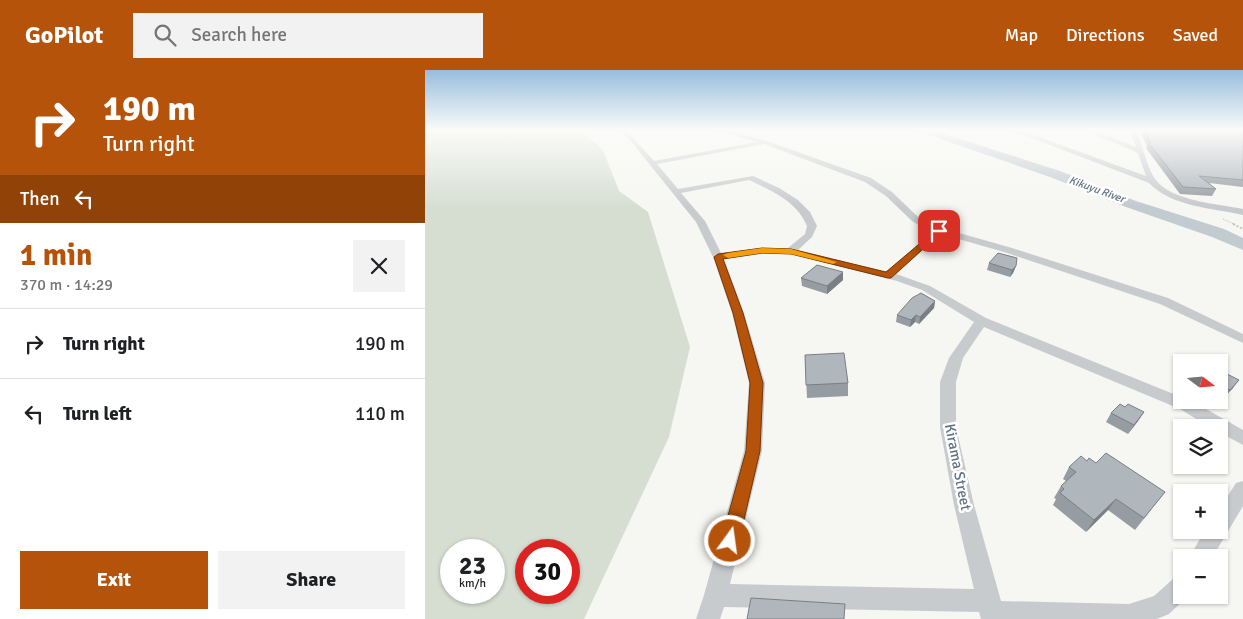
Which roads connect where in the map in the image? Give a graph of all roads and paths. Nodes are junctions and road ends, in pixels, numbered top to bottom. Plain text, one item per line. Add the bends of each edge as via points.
1 (646, 156) edge
2 (692, 156) edge
3 (802, 156) edge
4 (1083, 156) edge
5 (1142, 156) edge
6 (652, 163) junction
7 (1152, 181) junction
8 (676, 192) junction
9 (1243, 212) edge
10 (939, 231) junction
11 (791, 251) junction
12 (718, 257) junction
13 (888, 276) junction
14 (981, 321) junction
15 (1243, 339) edge
16 (1243, 438) edge
17 (1243, 489) edge
18 (1228, 512) edge
19 (716, 595) junction
20 (1173, 595) edge
21 (991, 611) edge
22 (708, 619) edge

1 - 6 street
2 - 6 street
3 - 10 street via 868,180 915,218
4 - 7 street
5 - 7 street
6 - 8 street
7 - 9 street via 1169,194
8 - 11 street via 750,178 767,186 795,202 807,214 812,226 809,235
8 - 12 street via 700,221
10 - 13 street
10 - 15 street via 1164,301
11 - 12 street via 762,250
11 - 13 street
12 - 19 street via 738,313 757,383 753,451
13 - 14 street via 926,288
14 - 16 street via 1186,405
14 - 21 street, Kirama Street via 956,358 948,382 948,427
17 - 18 street
19 - 21 street
19 - 22 street
20 - 21 street via 1161,606 1129,616

